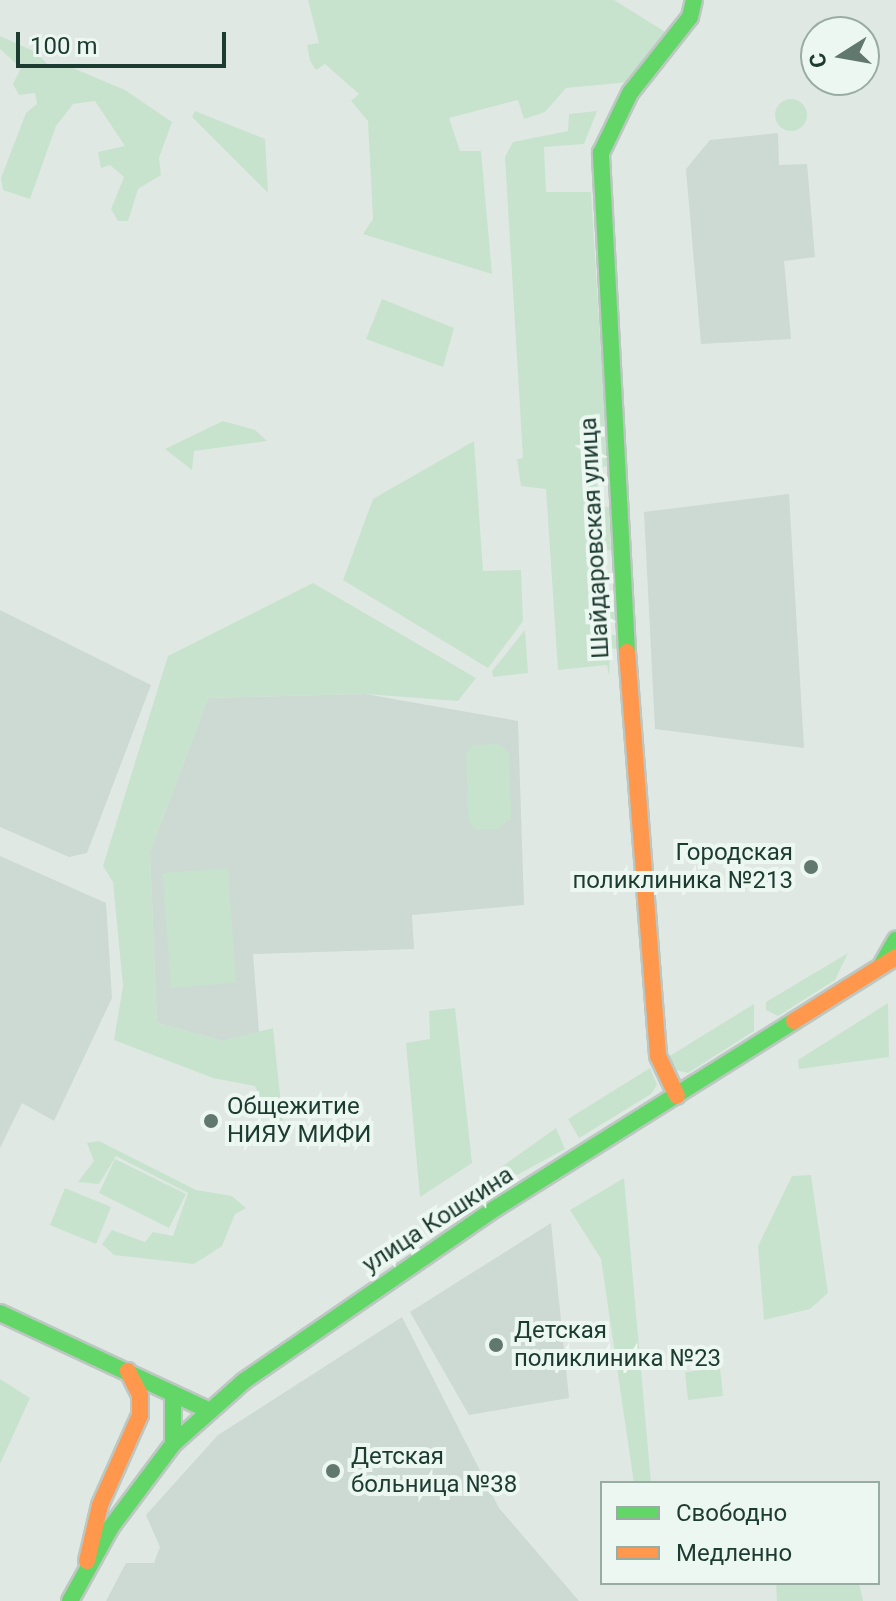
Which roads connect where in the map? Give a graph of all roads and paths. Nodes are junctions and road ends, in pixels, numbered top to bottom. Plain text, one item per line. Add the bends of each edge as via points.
1 (694, 0) edge
2 (896, 940) edge
3 (896, 957) edge
4 (879, 969) junction
5 (677, 1096) junction
6 (0, 1313) edge
7 (128, 1371) junction
8 (173, 1394) junction
9 (210, 1411) junction
10 (173, 1444) junction
11 (86, 1569) junction
12 (70, 1601) edge

1 - 5 main road, Шайдаровская улица via 690,17 630,93 601,153 600,177 632,753 658,1056
2 - 4 main road
3 - 4 main road, улица Кошкина
4 - 5 main road, улица Кошкина
5 - 9 main road, улица Кошкина via 416,1262
6 - 7 main road
7 - 8 main road
7 - 11 main road via 140,1395 140,1415 96,1515
8 - 9 main road
8 - 10 main road
9 - 10 main road, улица Кошкина
10 - 11 main road, улица Кошкина
11 - 12 main road

